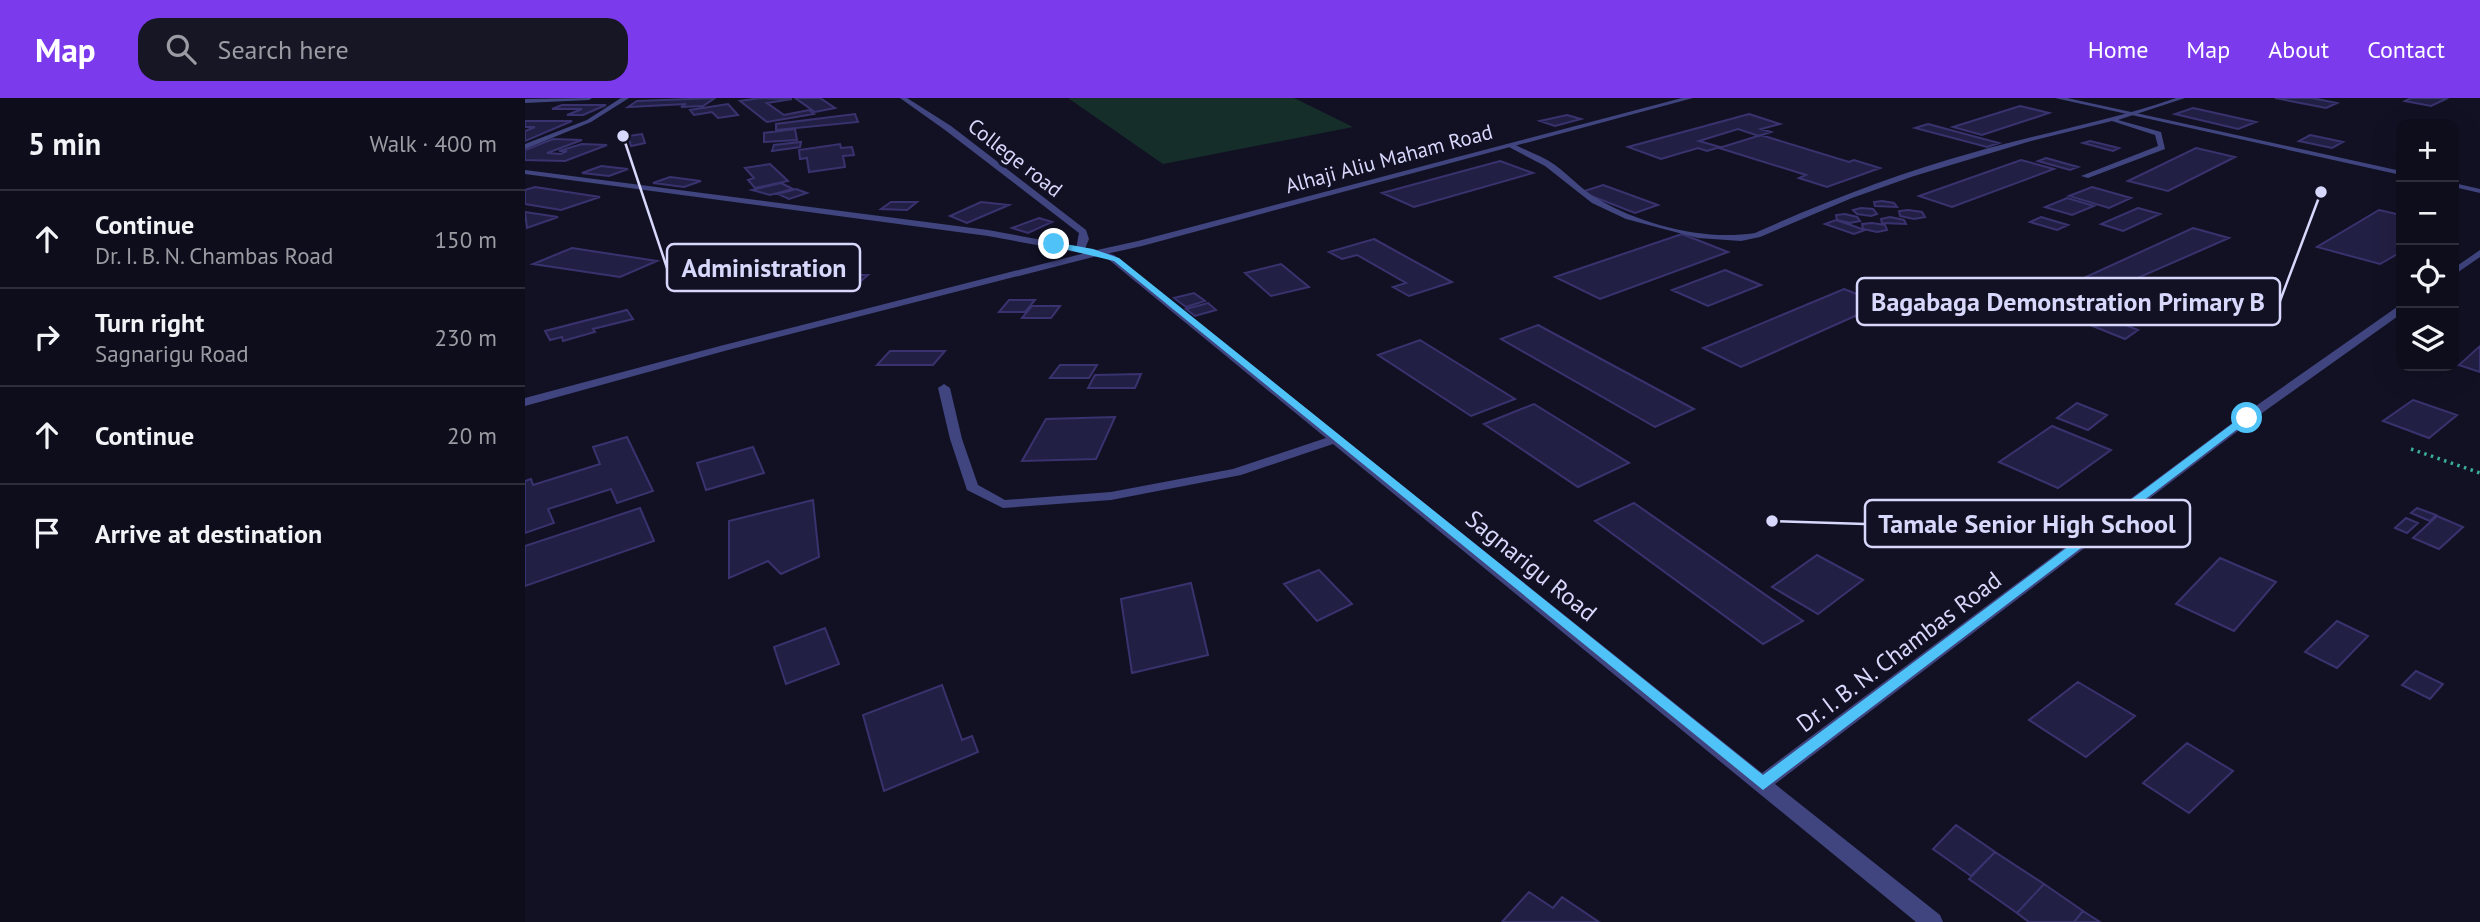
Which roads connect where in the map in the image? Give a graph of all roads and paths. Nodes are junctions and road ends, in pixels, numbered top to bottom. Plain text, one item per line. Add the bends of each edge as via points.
1 (589, 98) edge
2 (626, 98) edge
3 (903, 98) edge
4 (1690, 98) edge
5 (2058, 98) edge
6 (2182, 98) edge
7 (525, 100) edge
8 (2136, 115) junction
9 (2111, 120) junction
10 (1509, 145) junction
11 (525, 147) edge
12 (525, 172) edge
13 (2396, 172) edge
14 (2085, 176) dead end
15 (2459, 186) edge
16 (2480, 191) edge
17 (1081, 249) junction
18 (1097, 253) junction
19 (2480, 253) edge
20 (2459, 268) edge
21 (2396, 313) edge
22 (944, 388) dead end
23 (525, 402) edge
24 (1337, 438) junction
25 (2411, 449) dead end
26 (2480, 473) edge
27 (1763, 783) junction
28 (1932, 922) edge

1 - 7 street
2 - 11 street via 589,121
3 - 17 street, College road via 1070,222 1084,236
4 - 10 street, Alhaji Aliu Maham Road
5 - 8 street
6 - 8 street
8 - 9 street
8 - 13 street
9 - 10 street via 2019,141 1895,178 1740,239 1629,216 1597,202 1549,164
9 - 14 street via 2158,134 2162,146
10 - 18 street, Alhaji Aliu Maham Road
12 - 17 street
15 - 16 street
17 - 18 street
18 - 23 street, Alhaji Aliu Maham Road
18 - 24 street, Sagnarigu Road via 1116,260
19 - 20 street
21 - 27 street, Dr. I. B. N. Chambas Road via 2247,418
22 - 24 street via 972,487 1003,504 1111,496 1211,477
24 - 27 street, Sagnarigu Road
25 - 26 path
27 - 28 street, Sagnarigu Road

